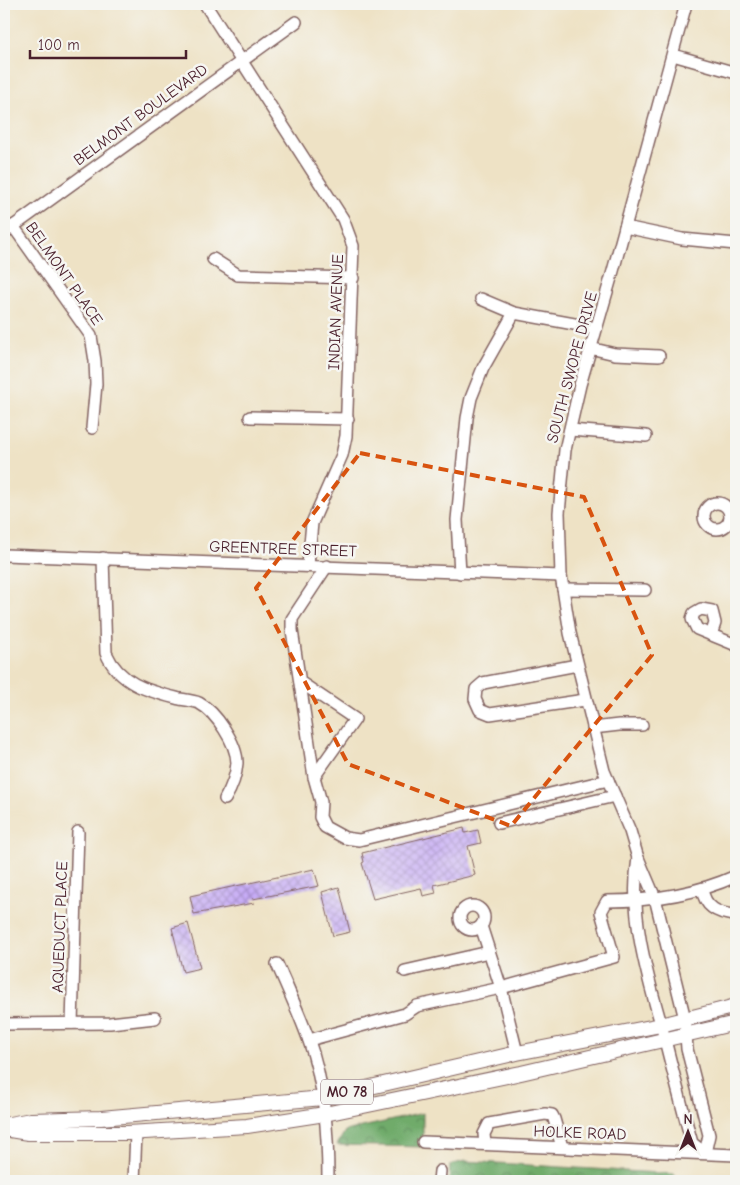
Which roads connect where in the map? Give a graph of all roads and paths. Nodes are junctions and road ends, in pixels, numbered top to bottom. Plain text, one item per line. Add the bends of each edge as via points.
1 (205, 4) edge
2 (686, 4) edge
3 (296, 22) dead end
4 (673, 55) junction
5 (242, 61) junction
6 (736, 73) edge
7 (626, 227) junction
8 (8, 230) edge
9 (736, 244) edge
10 (213, 260) dead end
11 (353, 278) junction
12 (481, 299) dead end
13 (514, 313) junction
14 (596, 328) junction
15 (590, 348) junction
16 (659, 356) dead end
17 (250, 417) dead end
18 (348, 419) junction
19 (92, 428) dead end
20 (570, 430) junction
21 (646, 436) dead end
22 (4, 555) edge
23 (102, 558) junction
24 (308, 565) junction
25 (328, 566) junction
26 (460, 573) junction
27 (561, 576) junction
28 (563, 589) junction
29 (645, 590) dead end
30 (711, 635) dead end
31 (736, 645) edge
32 (577, 665) junction
33 (300, 682) junction
34 (585, 700) junction
35 (642, 725) dead end
36 (593, 728) junction
37 (314, 777) junction
38 (608, 780) junction
39 (615, 796) junction
40 (226, 799) dead end
41 (499, 823) dead end
42 (78, 832) dead end
43 (638, 858) junction
44 (736, 876) edge
45 (702, 889) junction
46 (655, 898) junction
47 (635, 901) junction
48 (736, 915) edge
49 (481, 926) dead end
50 (490, 952) junction
51 (278, 964) dead end
52 (405, 971) dead end
53 (502, 988) junction
54 (736, 1006) edge
55 (155, 1018) dead end
56 (685, 1019) junction
57 (72, 1023) junction
58 (736, 1023) edge
59 (4, 1024) edge
60 (661, 1025) junction
61 (686, 1036) junction
62 (309, 1040) junction
63 (665, 1040) junction
64 (517, 1053) junction
65 (323, 1098) junction
66 (325, 1114) junction
67 (4, 1127) edge
68 (136, 1132) junction
69 (423, 1142) dead end
70 (485, 1144) junction
71 (562, 1147) junction
72 (705, 1153) junction
73 (736, 1155) edge
74 (134, 1181) edge
75 (328, 1181) edge

1 - 5 street, INDIAN AVENUE
2 - 4 street, SOUTH SWOPE DRIVE
3 - 5 street, BELMONT BOULEVARD
4 - 6 street
4 - 7 street, SOUTH SWOPE DRIVE
5 - 8 street, BELMONT BOULEVARD
5 - 11 street, INDIAN AVENUE via 343,219 353,246
7 - 9 street via 682,239
7 - 14 street, SOUTH SWOPE DRIVE
8 - 19 street, BELMONT PLACE via 91,336 96,384
10 - 11 street via 238,274
11 - 18 street, INDIAN AVENUE
12 - 13 street
13 - 14 street
13 - 26 street via 483,368 471,398 457,520
14 - 15 street, SOUTH SWOPE DRIVE
15 - 16 street via 615,354
15 - 20 street, SOUTH SWOPE DRIVE
17 - 18 street
18 - 24 street, INDIAN AVENUE via 342,455 312,523
20 - 21 street
20 - 27 street, SOUTH SWOPE DRIVE via 559,513
22 - 23 street, GREENTREE STREET
23 - 24 street, GREENTREE STREET
23 - 40 street via 106,653 110,662 131,684 199,704 218,720 230,738 237,761 234,781
24 - 25 street, GREENTREE STREET
25 - 26 street, GREENTREE STREET
25 - 33 street via 292,619
26 - 27 street, GREENTREE STREET
27 - 28 street, SOUTH SWOPE DRIVE
28 - 29 street
28 - 32 street, SOUTH SWOPE DRIVE
30 - 31 street
32 - 34 street, SOUTH SWOPE DRIVE
32 - 34 street via 483,683 476,689 475,699 480,710 490,714
33 - 37 street
33 - 37 street via 355,719
34 - 36 street, SOUTH SWOPE DRIVE
35 - 36 street
36 - 38 street, SOUTH SWOPE DRIVE
37 - 38 street via 321,802 320,817 326,827 345,838 359,840
38 - 39 street, SOUTH SWOPE DRIVE
39 - 41 street
39 - 43 street, SOUTH SWOPE DRIVE
42 - 57 street, AQUEDUCT PLACE
43 - 46 street, SOUTH SWOPE DRIVE
43 - 47 street, SOUTH SWOPE DRIVE
44 - 45 street
45 - 46 street
45 - 48 street via 711,908
46 - 47 street
46 - 56 street, SOUTH SWOPE DRIVE
47 - 53 street via 607,901 601,912 614,957
47 - 60 street, SOUTH SWOPE DRIVE via 644,958
49 - 50 street
50 - 52 street
50 - 53 street
51 - 62 street
53 - 62 street via 417,1006 405,1014
53 - 64 street
54 - 56 main road, MO 78
55 - 57 street
56 - 60 main road, MO 78
56 - 61 street, SOUTH SWOPE DRIVE
57 - 59 street
58 - 61 main road, MO 78
60 - 63 street, SOUTH SWOPE DRIVE
60 - 64 main road, MO 78
61 - 63 main road, MO 78
61 - 72 street, SOUTH SWOPE DRIVE via 709,1135
62 - 65 street
63 - 66 main road, MO 78
63 - 72 street, SOUTH SWOPE DRIVE via 692,1143
64 - 65 main road, MO 78
65 - 66 street
65 - 67 main road, MO 78 via 121,1116 31,1120
66 - 68 main road, MO 78 via 247,1126
66 - 75 street
67 - 68 main road, MO 78 via 28,1133
68 - 74 street
69 - 70 street, HOLKE ROAD
70 - 71 street, HOLKE ROAD
70 - 71 street via 484,1134 489,1124 545,1114 554,1118
71 - 72 street, HOLKE ROAD
72 - 73 street, HOLKE ROAD

